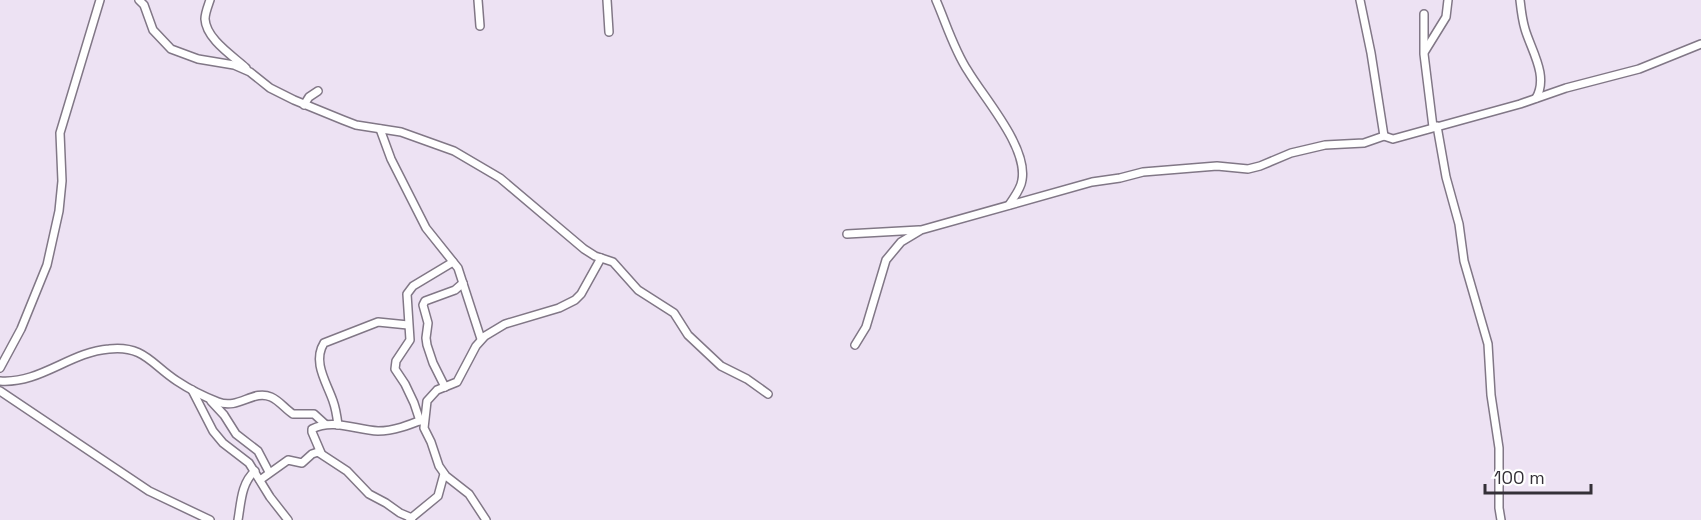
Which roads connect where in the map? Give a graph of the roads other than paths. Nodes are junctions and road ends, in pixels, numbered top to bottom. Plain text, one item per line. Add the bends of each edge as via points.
1 (100, 0) edge
2 (139, 0) edge
3 (210, 0) edge
4 (478, 0) edge
5 (606, 0) edge
6 (936, 0) edge
7 (1360, 0) edge
8 (1448, 0) edge
9 (1520, 0) edge
10 (1424, 14) dead end
11 (480, 26) dead end
12 (609, 32) dead end
13 (1701, 44) edge
14 (1424, 54) junction
15 (250, 72) junction
16 (318, 91) dead end
17 (1536, 98) junction
18 (304, 105) junction
19 (1435, 127) junction
20 (380, 129) junction
21 (1384, 136) junction
22 (1009, 205) junction
23 (921, 230) junction
24 (847, 234) dead end
25 (601, 258) junction
26 (453, 262) junction
27 (463, 284) junction
28 (408, 325) junction
29 (481, 339) junction
30 (855, 345) dead end
31 (0, 368) edge
32 (0, 381) edge
33 (445, 387) junction
34 (190, 388) junction
35 (0, 391) edge
36 (768, 394) dead end
37 (208, 396) junction
38 (422, 420) junction
39 (325, 424) junction
40 (338, 425) junction
41 (321, 453) junction
42 (255, 471) junction
43 (269, 472) junction
44 (444, 474) junction
45 (260, 480) junction
46 (411, 519) edge
47 (210, 520) edge
48 (238, 520) edge
49 (288, 520) edge
50 (486, 520) edge
51 (1501, 520) edge

1 - 31 street via 60,133 62,181 47,265
2 - 15 street via 153,30 171,49
3 - 15 street via 205,18 208,30
4 - 11 street
5 - 12 street
6 - 22 street via 961,60 1015,146 1023,177
7 - 21 street
8 - 14 street via 1446,17
9 - 17 street via 1540,77
10 - 14 street
13 - 17 street via 1639,69
14 - 19 street
15 - 18 street via 270,88
16 - 18 street
17 - 19 street
18 - 20 street via 356,125
19 - 21 street via 1393,139
19 - 51 street via 1464,261 1488,344
20 - 25 street via 434,142 477,164 500,178 584,249
20 - 26 street via 390,159 426,228
21 - 22 street via 1364,143 1291,153 1248,169 1217,166 1143,172
22 - 23 street
23 - 24 street
23 - 30 street via 901,242 886,260 866,327
25 - 29 street via 575,300 505,324
25 - 36 street via 613,262 638,290 674,313 688,335 721,366
26 - 27 street
26 - 28 street via 409,290
27 - 29 street
27 - 33 street via 423,305 427,345
28 - 38 street via 410,342 394,369
28 - 40 street via 378,322 324,343 320,364
29 - 33 street via 457,382
32 - 34 street via 34,377 72,358 125,348 145,355
33 - 38 street via 428,401
34 - 37 street
34 - 42 street via 213,431
35 - 47 street via 149,490
37 - 39 street via 233,405 256,396 270,397 293,414 312,413
37 - 43 street via 236,434 258,451
38 - 40 street via 379,431
38 - 44 street
39 - 40 street
39 - 41 street via 312,430
41 - 43 street via 315,452 302,462 288,460
41 - 46 street via 352,475 369,494
42 - 45 street
42 - 48 street via 243,490
43 - 45 street
44 - 46 street via 438,496
44 - 50 street via 469,494
45 - 49 street

